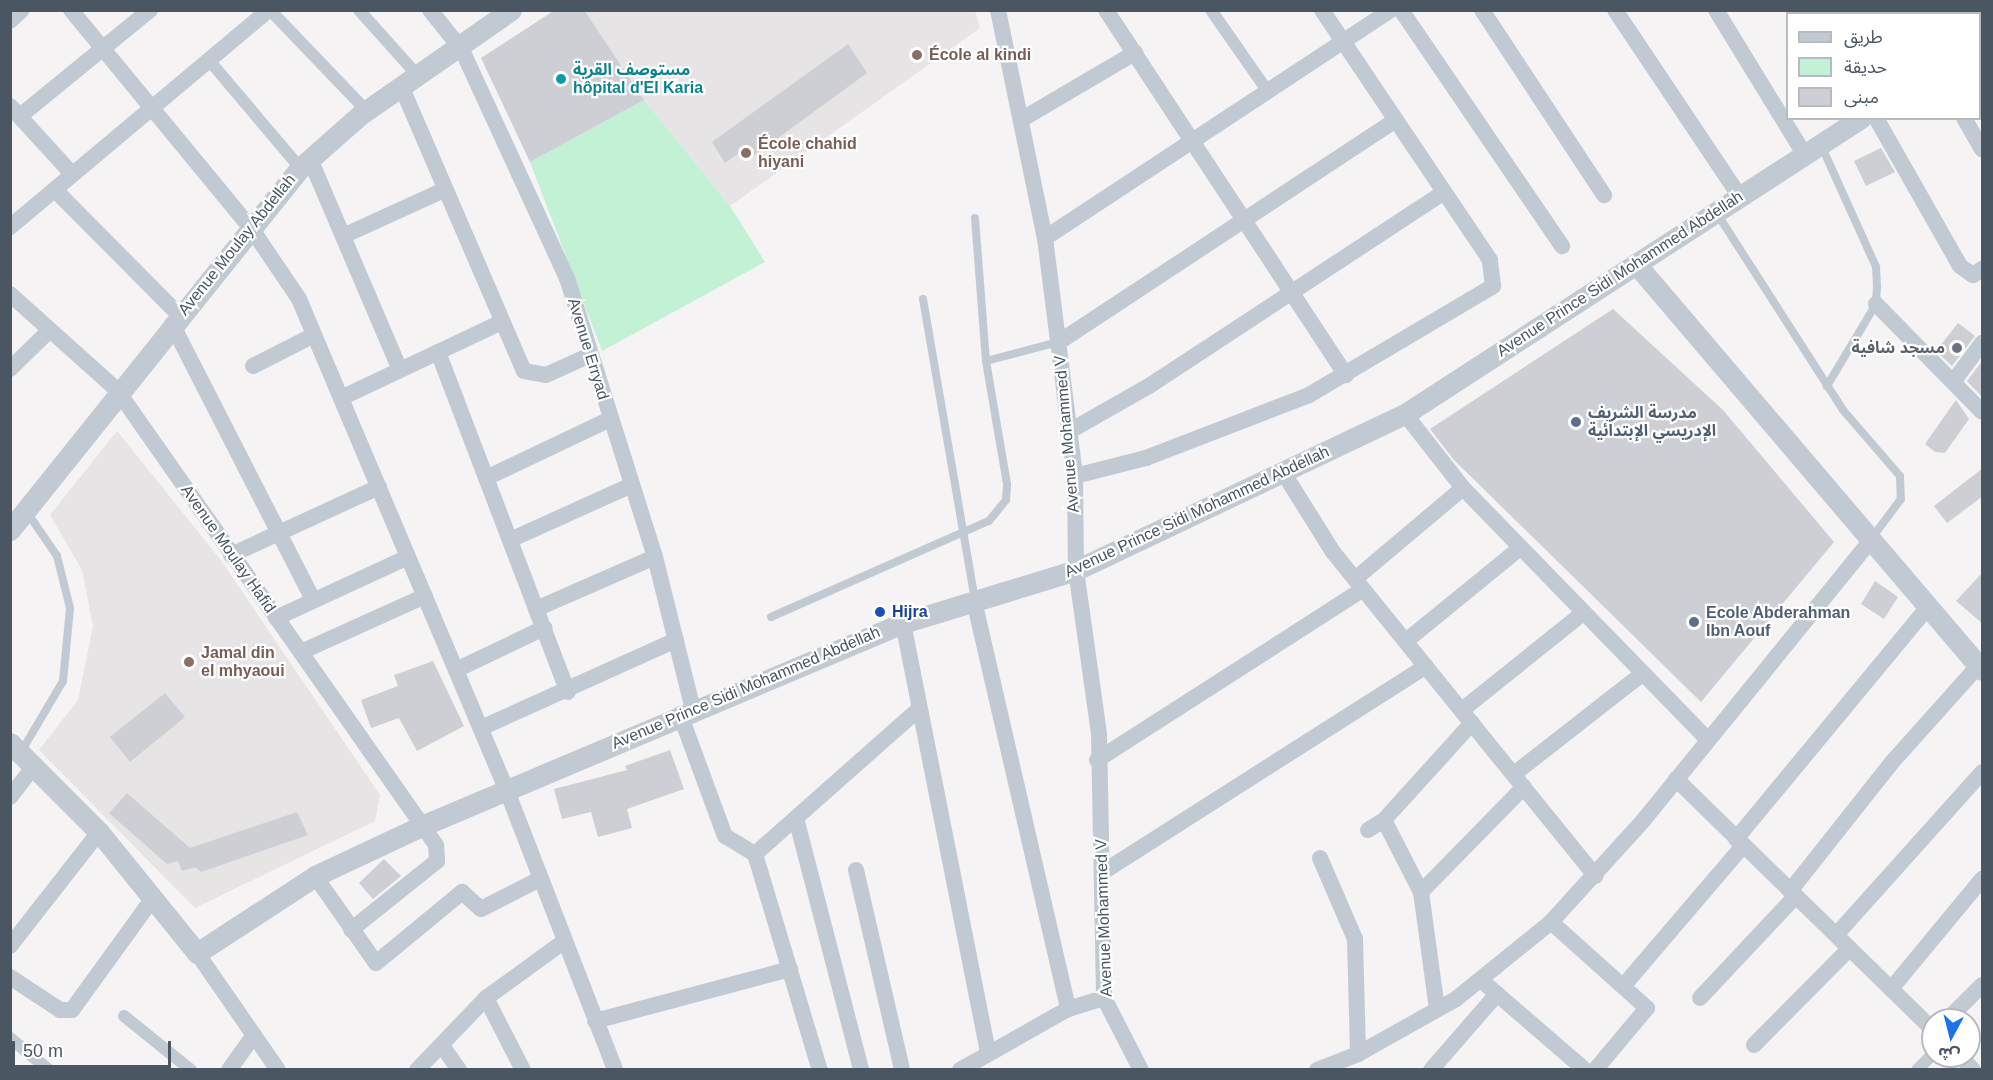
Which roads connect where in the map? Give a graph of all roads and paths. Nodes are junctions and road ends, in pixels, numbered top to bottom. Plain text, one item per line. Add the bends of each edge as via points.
1 (22, 10) edge
2 (71, 10) edge
3 (150, 10) edge
4 (270, 10) edge
5 (359, 10) edge
6 (430, 10) edge
7 (511, 10) edge
8 (998, 10) edge
9 (1106, 10) edge
10 (1211, 10) edge
11 (1322, 10) edge
12 (1390, 10) edge
13 (1401, 10) edge
14 (1482, 10) edge
15 (1615, 10) edge
16 (1716, 10) edge
17 (10, 21) edge
18 (1343, 43) junction
19 (105, 49) junction
20 (462, 50) junction
21 (1135, 53) junction
22 (208, 59) junction
23 (410, 83) junction
24 (1269, 93) junction
25 (151, 105) junction
26 (15, 111) edge
27 (367, 111) junction
28 (1786, 111) edge
29 (1024, 118) junction
30 (1792, 120) edge
31 (1858, 120) edge
32 (1877, 120) edge
33 (1965, 120) edge
34 (1393, 122) junction
35 (1192, 144) junction
36 (1983, 149) edge
37 (1813, 150) junction
38 (305, 164) junction
39 (72, 174) junction
40 (55, 190) junction
41 (444, 190) junction
42 (1441, 194) junction
43 (1604, 195) dead end
44 (1740, 196) junction
45 (1716, 212) junction
46 (975, 218) dead end
47 (1242, 218) junction
48 (10, 227) edge
49 (251, 228) junction
50 (343, 236) junction
51 (1045, 238) junction
52 (1562, 246) dead end
53 (1636, 264) junction
54 (1983, 269) edge
55 (1291, 293) junction
56 (10, 294) edge
57 (923, 299) dead end
58 (1876, 304) junction
59 (176, 319) junction
60 (500, 323) junction
61 (49, 331) junction
62 (314, 335) junction
63 (1059, 342) junction
64 (1983, 343) edge
65 (438, 352) junction
66 (590, 355) junction
67 (986, 361) junction
68 (253, 366) dead end
69 (10, 369) edge
70 (400, 370) junction
71 (1346, 375) junction
72 (1953, 382) junction
73 (1827, 386) junction
74 (117, 390) junction
75 (341, 398) junction
76 (1983, 412) edge
77 (1405, 414) junction
78 (610, 419) junction
79 (1068, 432) junction
80 (1283, 472) junction
81 (1075, 476) junction
82 (486, 478) junction
83 (632, 485) junction
84 (379, 487) junction
85 (1463, 488) junction
86 (16, 519) edge
87 (279, 532) junction
88 (966, 535) junction
89 (510, 540) junction
90 (1870, 541) junction
91 (1521, 548) junction
92 (231, 555) junction
93 (408, 557) junction
94 (655, 557) junction
95 (1076, 570) junction
96 (1359, 584) junction
97 (425, 596) junction
98 (313, 599) junction
99 (975, 605) junction
100 (1928, 607) junction
101 (536, 609) junction
102 (1583, 613) junction
103 (771, 617) dead end
104 (276, 618) junction
105 (903, 623) junction
106 (544, 628) junction
107 (676, 640) junction
108 (1406, 641) junction
109 (301, 652) junction
110 (1426, 666) junction
111 (1980, 668) edge
112 (456, 670) junction
113 (1642, 674) junction
114 (568, 692) junction
115 (918, 710) junction
116 (686, 711) junction
117 (1467, 716) junction
118 (481, 729) junction
119 (1706, 738) junction
120 (22, 754) edge
121 (1097, 760) junction
122 (1983, 772) edge
123 (1676, 779) junction
124 (1519, 780) junction
125 (507, 791) junction
126 (10, 797) edge
127 (796, 818) junction
128 (1384, 820) junction
129 (424, 825) junction
130 (1368, 830) dead end
131 (99, 832) junction
132 (1740, 842) junction
133 (755, 854) junction
134 (1320, 858) dead end
135 (856, 870) dead end
136 (1103, 872) junction
137 (315, 876) junction
138 (1595, 876) junction
139 (1983, 879) edge
140 (538, 880) junction
141 (1420, 892) junction
142 (1792, 894) junction
143 (153, 898) junction
144 (1551, 922) junction
145 (351, 930) junction
146 (1836, 935) junction
147 (563, 942) junction
148 (10, 946) edge
149 (1850, 948) junction
150 (197, 953) junction
151 (790, 969) junction
152 (10, 977) edge
153 (1482, 981) junction
154 (1625, 984) junction
155 (1983, 986) edge
156 (1891, 990) junction
157 (1497, 994) junction
158 (486, 998) junction
159 (1104, 998) junction
160 (1700, 998) dead end
161 (1960, 1008) edge
162 (1068, 1009) junction
163 (1437, 1009) junction
164 (124, 1016) dead end
165 (1921, 1019) edge
166 (595, 1021) junction
167 (255, 1035) junction
168 (10, 1038) edge
169 (1754, 1045) dead end
170 (443, 1047) junction
171 (988, 1054) junction
172 (1358, 1054) junction
173 (49, 1070) edge
174 (191, 1070) edge
175 (229, 1070) edge
176 (278, 1070) edge
177 (417, 1070) edge
178 (459, 1070) edge
179 (523, 1070) edge
180 (615, 1070) edge
181 (820, 1070) edge
182 (861, 1070) edge
183 (902, 1070) edge
184 (960, 1070) edge
185 (1141, 1070) edge
186 (1317, 1070) edge
187 (1431, 1070) edge
188 (1585, 1070) edge
189 (1595, 1070) edge

1 - 17 street
2 - 19 street
3 - 19 street
4 - 22 street
4 - 27 street
5 - 23 street
6 - 20 street, Avenue Erryad
7 - 20 street, Avenue Moulay Abdellah
8 - 29 street, Avenue Mohammed V
9 - 21 street
10 - 24 street
11 - 18 street
12 - 18 street
13 - 52 street
14 - 43 street
15 - 44 street
16 - 28 street
18 - 24 street
18 - 34 street
19 - 25 street
19 - 26 street
20 - 23 street, Avenue Moulay Abdellah
20 - 66 street, Avenue Erryad via 567,278
21 - 29 street
21 - 35 street
22 - 25 street
22 - 38 street
23 - 27 street, Avenue Moulay Abdellah
23 - 41 street
24 - 35 street
25 - 39 street
25 - 49 street
26 - 39 street
27 - 38 street, Avenue Moulay Abdellah
29 - 51 street, Avenue Mohammed V
30 - 37 street
31 - 37 street, Avenue Prince Sidi Mohammed Abdellah
32 - 54 street via 1960,266 1973,275
33 - 36 street
34 - 42 street
34 - 47 street
35 - 47 street
35 - 51 street
37 - 44 street, Avenue Prince Sidi Mohammed Abdellah
37 - 58 lane via 1876,267
38 - 49 street, Avenue Moulay Abdellah
38 - 50 street
39 - 40 street
40 - 48 street
40 - 59 street
41 - 50 street
41 - 60 street
42 - 55 street
42 - 71 street via 1490,260 1493,286
44 - 45 street, Avenue Prince Sidi Mohammed Abdellah
45 - 53 street, Avenue Prince Sidi Mohammed Abdellah
45 - 73 lane
46 - 67 lane
47 - 55 street
47 - 63 street
49 - 59 street, Avenue Moulay Abdellah
49 - 62 street via 299,299
50 - 70 street
51 - 63 street, Avenue Mohammed V
53 - 77 street, Avenue Prince Sidi Mohammed Abdellah
53 - 90 street
55 - 71 street
55 - 79 street
56 - 61 street, Avenue Moulay Hafid
57 - 88 lane
58 - 72 street
58 - 73 lane
59 - 74 street, Avenue Moulay Abdellah
59 - 87 street
60 - 65 street
60 - 66 street via 530,375 546,375
61 - 69 street
61 - 74 street, Avenue Moulay Hafid
62 - 68 street
62 - 75 street
63 - 67 lane
63 - 79 street, Avenue Mohammed V
64 - 72 street
65 - 70 street
65 - 82 street
66 - 78 street, Avenue Erryad
67 - 88 lane via 1006,500 989,521
70 - 75 street
71 - 81 street via 1226,429
72 - 76 street
73 - 90 lane via 1903,488
74 - 86 street, Avenue Moulay Abdellah
74 - 92 street, Avenue Moulay Hafid
75 - 84 street
77 - 80 street, Avenue Prince Sidi Mohammed Abdellah
77 - 85 street
78 - 82 street
78 - 83 street, Avenue Erryad
79 - 81 street, Avenue Mohammed V
80 - 95 street, Avenue Prince Sidi Mohammed Abdellah
80 - 96 street
81 - 95 street, Avenue Mohammed V
82 - 89 street
83 - 89 street
83 - 94 street, Avenue Erryad
84 - 87 street
84 - 93 street
85 - 91 street
85 - 96 street
86 - 120 lane via 57,556 70,608 63,681
87 - 92 street
87 - 98 street
88 - 99 lane
88 - 103 lane
89 - 101 street
90 - 100 street
90 - 119 street
91 - 102 street
91 - 108 street
92 - 104 street, Avenue Moulay Hafid
93 - 97 street
93 - 98 street
94 - 101 street
94 - 107 street, Avenue Erryad
95 - 99 street, Avenue Prince Sidi Mohammed Abdellah
95 - 121 street, Avenue Mohammed V via 1099,734
96 - 108 street
96 - 121 street
97 - 109 street
97 - 112 street
98 - 104 street
99 - 105 street, Avenue Prince Sidi Mohammed Abdellah
99 - 162 street
100 - 111 street
100 - 132 street
101 - 106 street
102 - 113 street
102 - 117 street
104 - 109 street, Avenue Moulay Hafid
105 - 115 street
105 - 116 street, Avenue Prince Sidi Mohammed Abdellah
106 - 112 street
106 - 114 street
107 - 114 street
107 - 116 street, Avenue Erryad
108 - 110 street
109 - 129 street, Avenue Moulay Hafid
110 - 117 street
110 - 136 street
111 - 142 street
112 - 118 street
113 - 119 street
113 - 124 street
114 - 118 street
115 - 127 street
115 - 171 street
116 - 125 street, Avenue Prince Sidi Mohammed Abdellah
116 - 133 street, Avenue Erryad via 725,836
117 - 124 street
117 - 128 street
118 - 125 street
119 - 123 street
120 - 126 street
120 - 131 street
121 - 136 street, Avenue Mohammed V
122 - 146 street
123 - 132 street
123 - 138 street
124 - 138 street
124 - 141 street
125 - 129 street, Avenue Prince Sidi Mohammed Abdellah
125 - 140 street
127 - 133 street
127 - 182 street
128 - 130 street
128 - 141 street
129 - 137 street, Avenue Prince Sidi Mohammed Abdellah
129 - 145 street, Avenue Moulay Hafid via 438,850 437,861
131 - 143 street
131 - 148 street
132 - 142 street
132 - 154 street
133 - 151 street
134 - 172 street via 1355,939
135 - 183 street
136 - 159 street, Avenue Mohammed V
137 - 145 street
137 - 150 street, Avenue Prince Sidi Mohammed Abdellah
138 - 144 street
139 - 156 street
140 - 145 street via 483,908 462,892 378,962
140 - 147 street
141 - 163 street
142 - 146 street
142 - 160 street
143 - 150 street
143 - 152 street via 72,1010 60,1010
144 - 153 street
144 - 154 street
146 - 149 street
147 - 158 street
147 - 166 street
149 - 156 street
149 - 169 street
150 - 167 street
151 - 166 street
151 - 181 street
153 - 157 street
153 - 163 street
154 - 189 street via 1647,1013
155 - 161 street
156 - 165 street
157 - 187 street
157 - 188 street
158 - 170 street
158 - 179 street
159 - 162 street
159 - 185 street, Avenue Mohammed V
162 - 171 street
163 - 172 street
164 - 174 street
166 - 180 street
167 - 175 street
167 - 176 street
168 - 173 street
170 - 177 street
170 - 178 street
171 - 184 street
172 - 186 street

